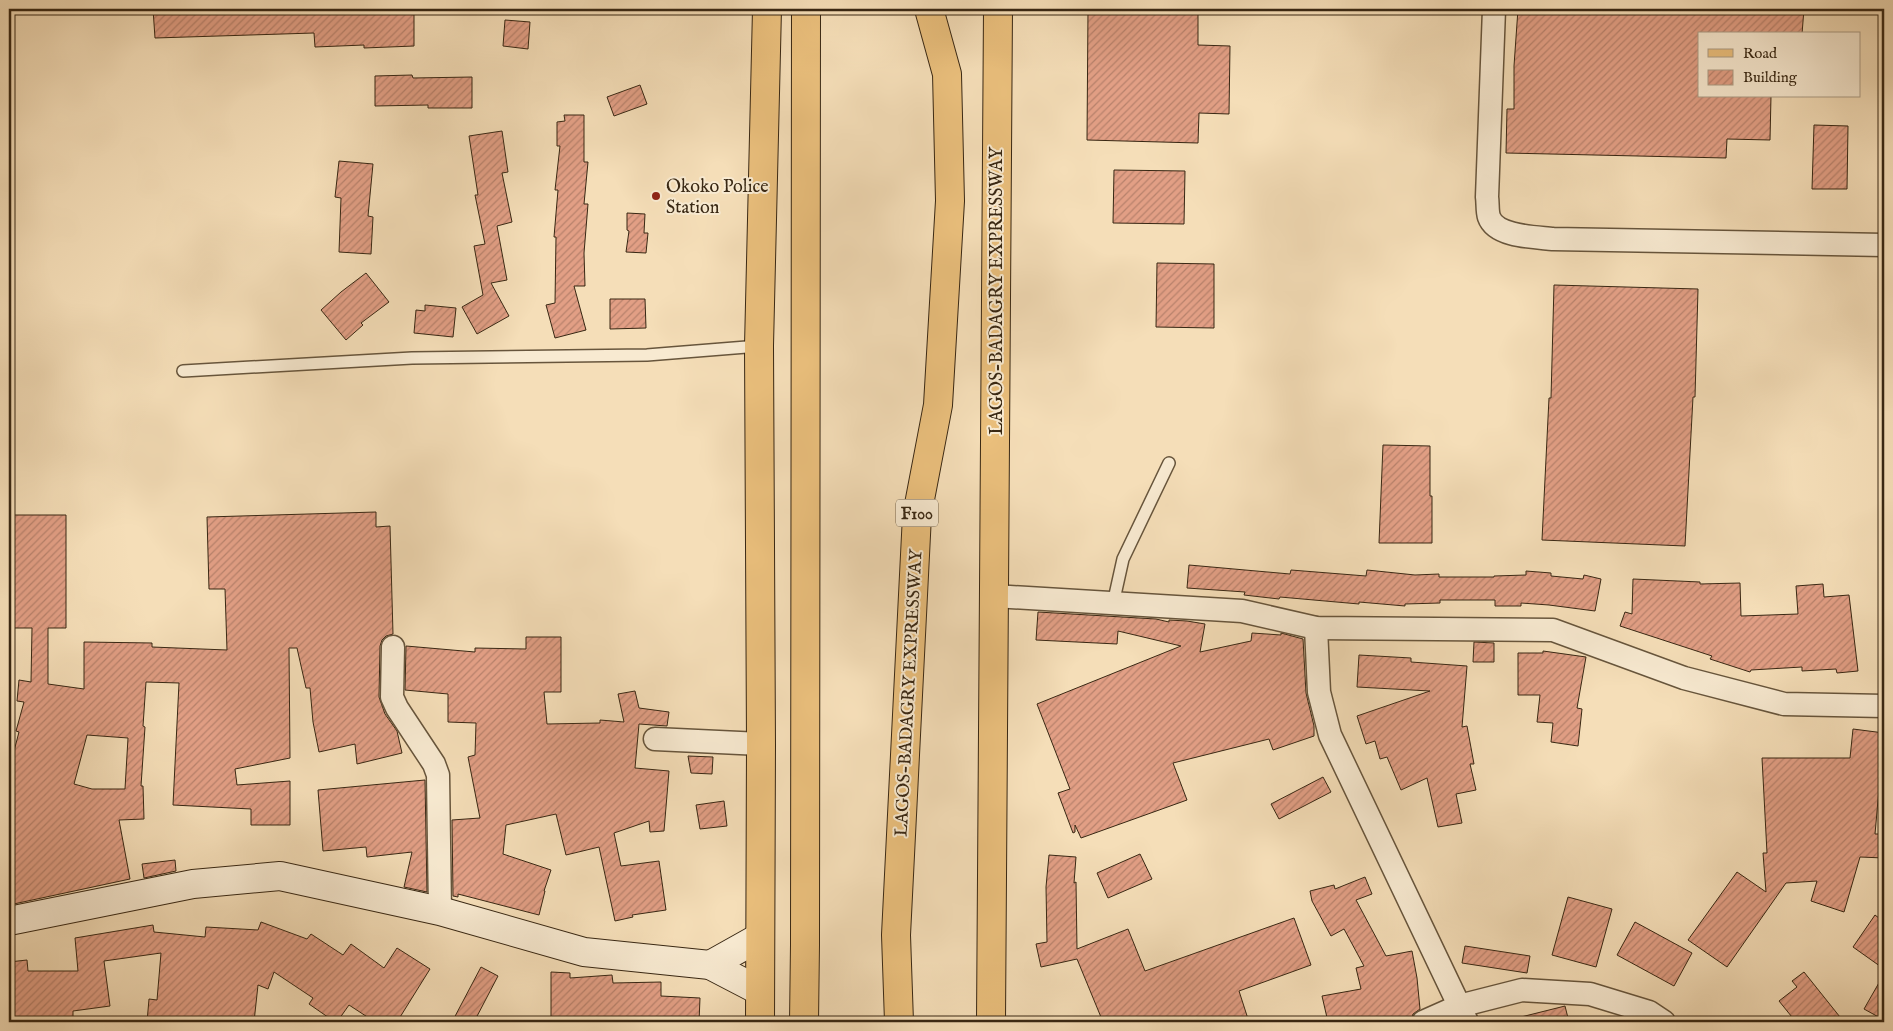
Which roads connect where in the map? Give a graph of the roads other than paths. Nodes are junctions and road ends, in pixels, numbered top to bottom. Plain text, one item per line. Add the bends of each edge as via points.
1 (766, 9) edge
2 (806, 9) edge
3 (930, 9) edge
4 (998, 9) edge
5 (1494, 9) edge
6 (1884, 245) edge
7 (759, 346) junction
8 (183, 371) dead end
9 (1169, 462) dead end
10 (994, 596) junction
11 (1113, 604) junction
12 (1316, 628) junction
13 (393, 647) dead end
14 (1884, 706) edge
15 (655, 738) dead end
16 (761, 744) junction
17 (440, 911) junction
18 (9, 921) edge
19 (760, 937) junction
20 (710, 965) junction
21 (760, 991) junction
22 (1463, 1014) edge
23 (760, 1022) edge
24 (804, 1022) edge
25 (899, 1022) edge
26 (991, 1022) edge
27 (1423, 1022) edge
28 (1664, 1022) edge

1 - 7 main road
2 - 24 main road
3 - 25 main road, LAGOS-BADAGRY EXPRESSWAY / F100 via 947,74 950,201 938,405 917,515 896,935
4 - 10 main road, LAGOS-BADAGRY EXPRESSWAY
5 - 6 street via 1487,197 1489,218 1501,231 1553,239
7 - 8 lane via 647,355 412,358
7 - 16 main road
9 - 11 lane via 1123,559
10 - 11 street
10 - 26 main road, LAGOS-BADAGRY EXPRESSWAY
11 - 12 street via 1242,612
12 - 14 street via 1553,630 1684,678 1784,704
12 - 22 street via 1319,692 1330,735
13 - 17 street via 392,697 438,775
15 - 16 street
16 - 19 main road
17 - 18 main road via 280,876 193,884
17 - 20 main road via 584,952
19 - 20 main road
19 - 21 main road
20 - 21 main road
21 - 23 main road
22 - 27 street
22 - 28 street via 1522,990 1590,994 1649,1012

